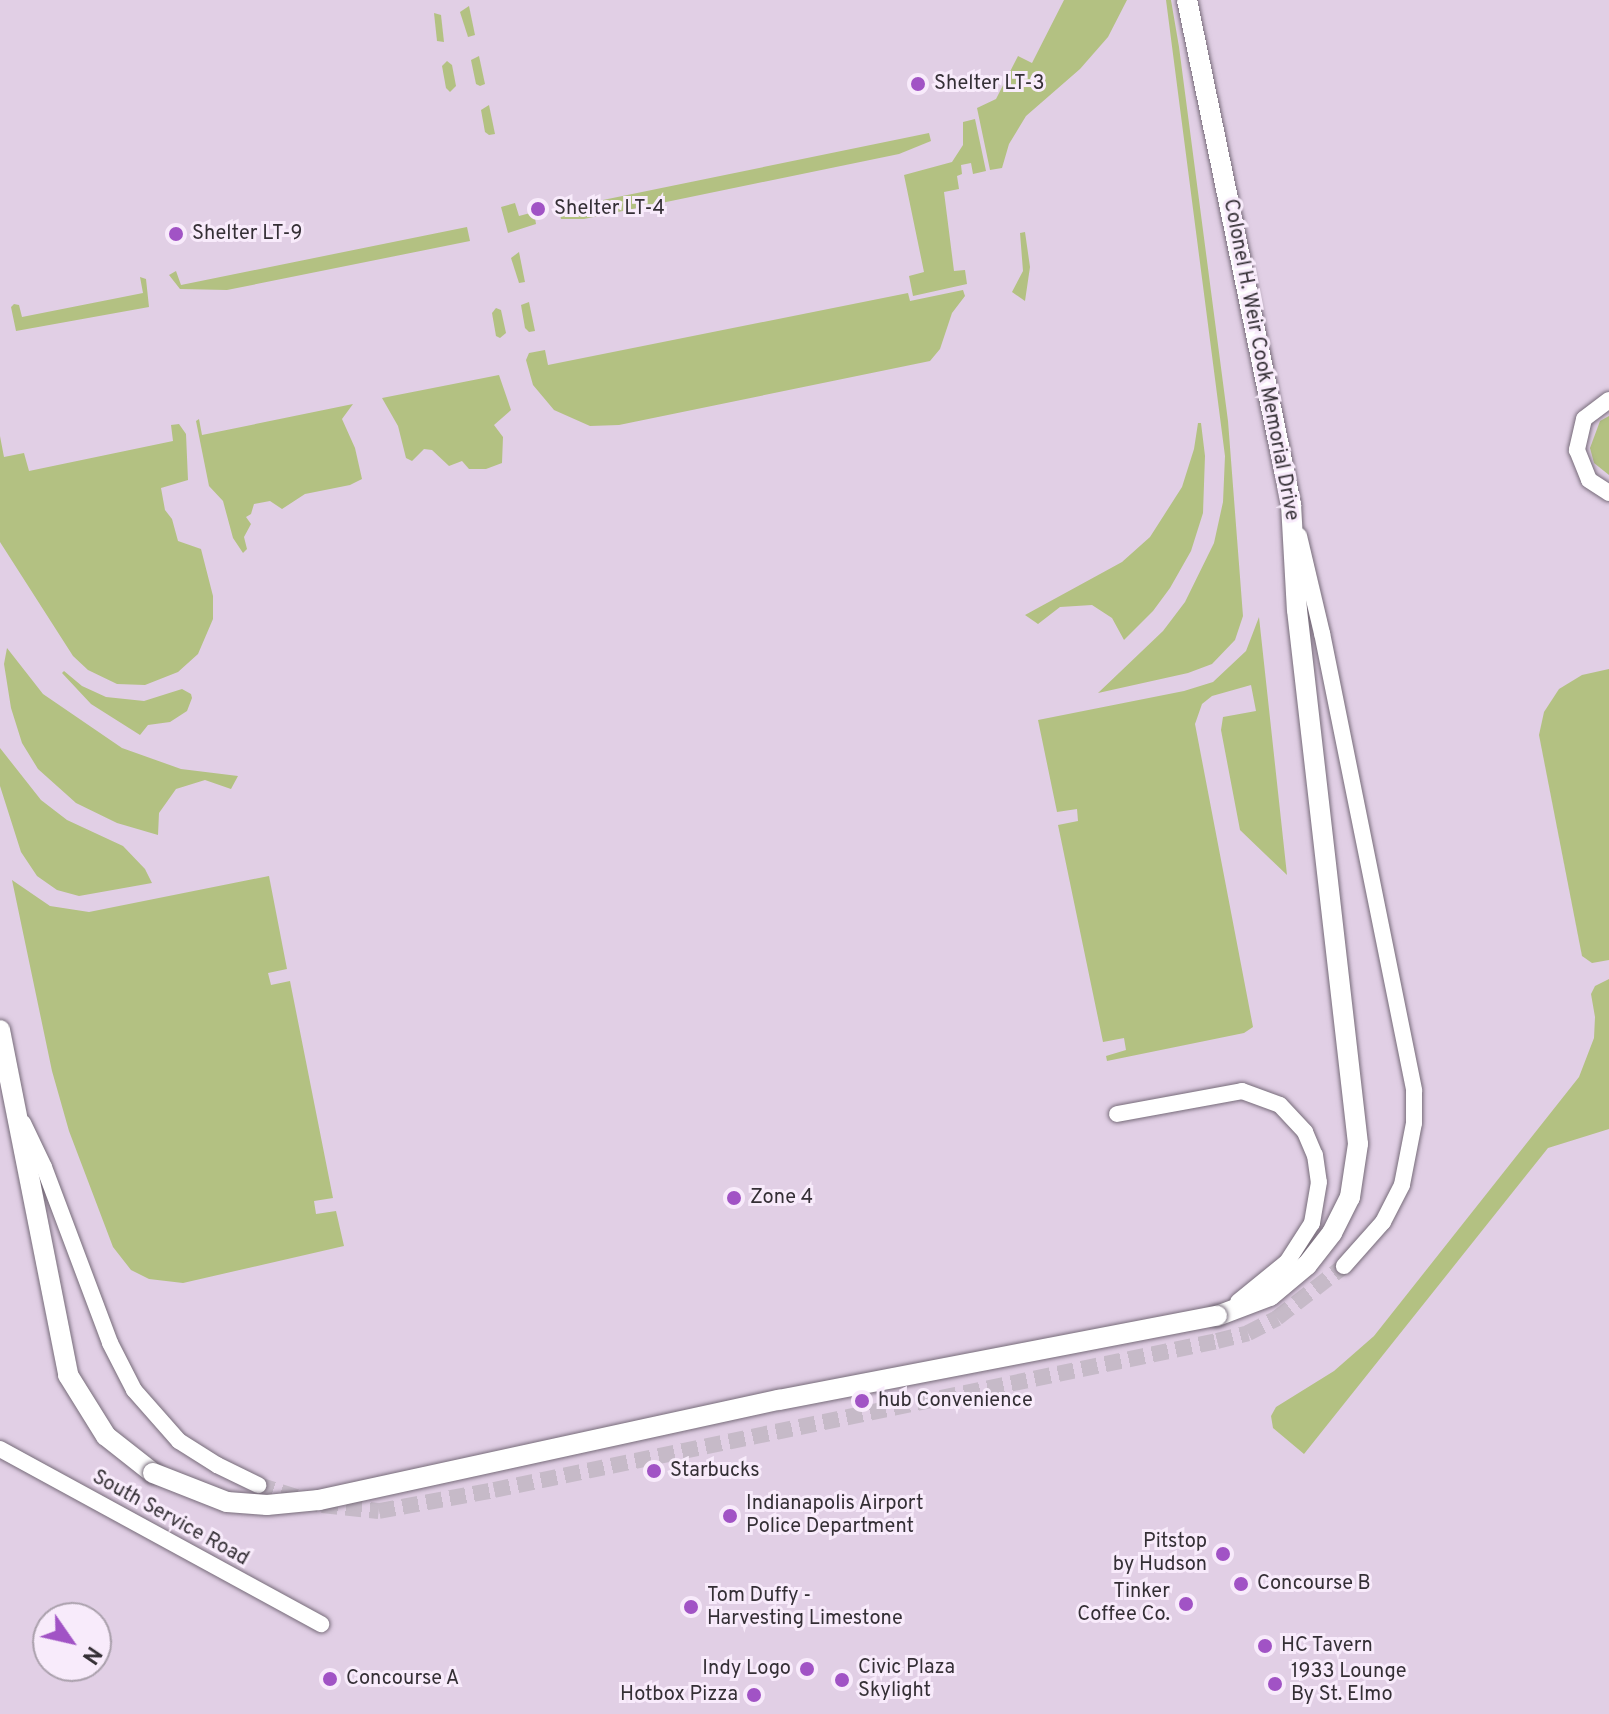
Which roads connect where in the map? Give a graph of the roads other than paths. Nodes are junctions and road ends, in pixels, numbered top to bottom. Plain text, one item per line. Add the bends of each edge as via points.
1 (1187, 0) edge
2 (1609, 400) edge
3 (1609, 493) edge
4 (1291, 504) junction
5 (0, 1030) edge
6 (16, 1108) junction
7 (1117, 1114) dead end
8 (1344, 1266) tunnel mouth
9 (1217, 1316) junction
10 (0, 1449) edge
11 (258, 1485) tunnel mouth
12 (321, 1624) dead end

1 - 4 street, Colonel H. Weir Cook Memorial Drive
2 - 3 street via 1584,419 1577,450 1589,480
4 - 8 street via 1414,1091 1414,1123 1402,1185 1383,1222
4 - 9 street, Colonel H. Weir Cook Memorial Drive via 1297,610 1358,1159 1350,1197 1321,1248 1293,1280 1270,1296
5 - 6 street
6 - 9 street, Colonel H. Weir Cook Memorial Drive, bridge via 68,1375 106,1436 153,1473 227,1502 319,1500 779,1400
6 - 11 street via 134,1390 179,1441
7 - 9 street via 1242,1091 1280,1105 1305,1132 1319,1182 1305,1236 1264,1284
10 - 12 street, South Service Road

